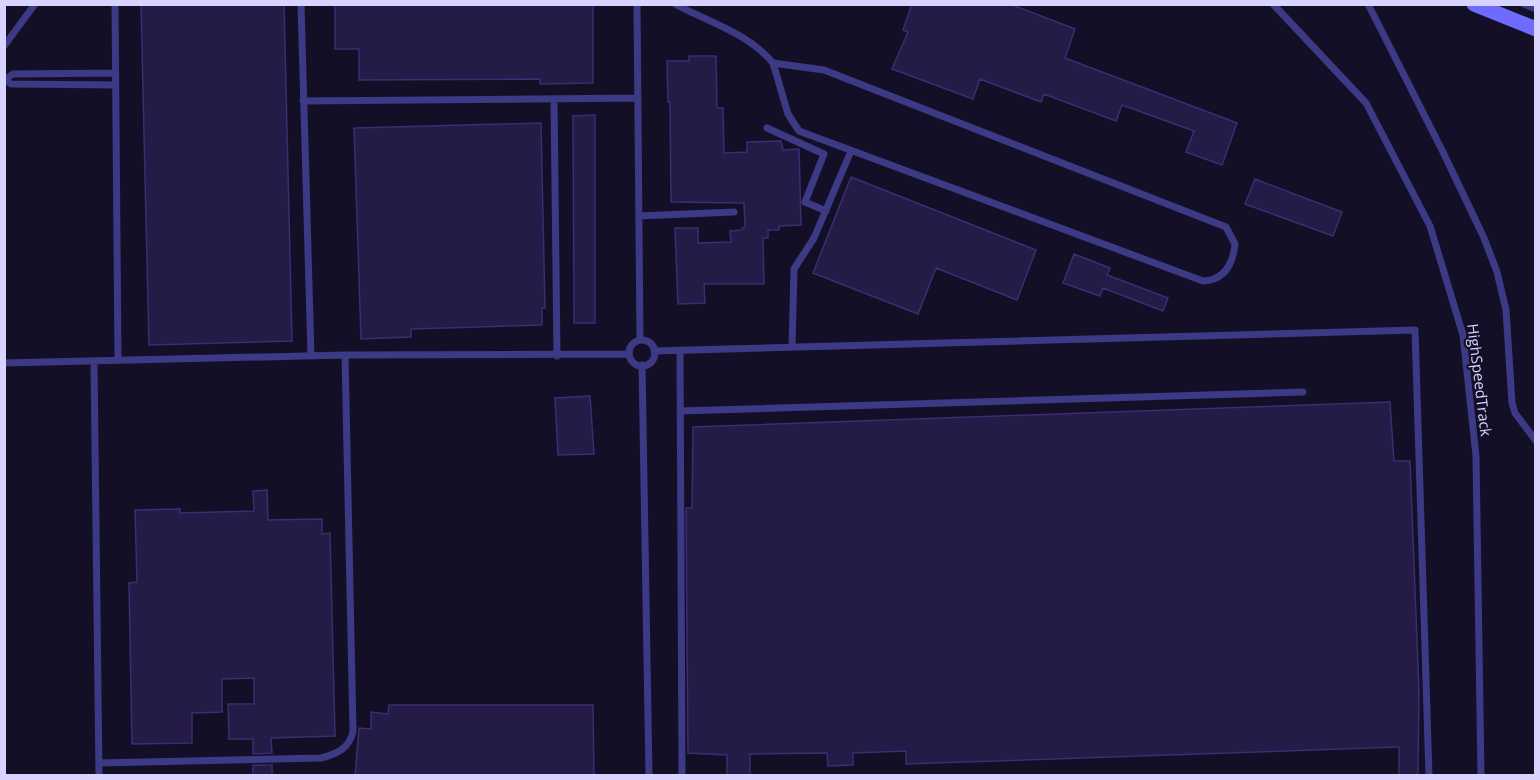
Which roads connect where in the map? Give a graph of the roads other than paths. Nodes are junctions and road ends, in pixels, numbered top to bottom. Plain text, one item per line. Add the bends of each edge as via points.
1 (35, 4) edge
2 (115, 4) edge
3 (302, 4) edge
4 (637, 4) edge
5 (675, 4) edge
6 (1368, 4) edge
7 (1474, 4) edge
8 (1524, 4) edge
9 (1275, 6) edge
10 (1536, 9) edge
11 (1536, 29) edge
12 (4, 46) edge
13 (773, 63) junction
14 (116, 73) junction
15 (5, 79) edge
16 (116, 85) junction
17 (638, 98) junction
18 (554, 99) junction
19 (303, 101) junction
20 (767, 128) dead end
21 (851, 151) junction
22 (826, 211) junction
23 (734, 212) dead end
24 (639, 216) junction
25 (640, 340) junction
26 (792, 347) junction
27 (680, 350) junction
28 (654, 351) junction
29 (629, 354) junction
30 (345, 355) junction
31 (311, 356) junction
32 (557, 356) junction
33 (118, 360) junction
34 (94, 361) junction
35 (4, 363) edge
36 (642, 365) junction
37 (1303, 392) dead end
38 (680, 411) junction
39 (1536, 441) edge
40 (99, 763) junction
41 (99, 776) edge
42 (649, 776) edge
43 (682, 776) edge
44 (1429, 776) edge
45 (1481, 776) edge

1 - 12 lane
2 - 14 lane
3 - 19 lane
4 - 17 lane
5 - 13 lane via 749,42
6 - 39 lane via 1484,238 1506,310 1512,403
7 - 11 main road
8 - 10 lane
9 - 45 lane, HighSpeedTrack via 1366,103 1430,226 1463,335 1476,456
13 - 21 lane via 788,114 799,131
13 - 21 lane via 824,70 1226,227 1235,244 1231,264 1213,281 1203,281
14 - 15 lane via 13,74
14 - 16 lane
15 - 16 lane via 11,84
16 - 33 lane
17 - 18 lane
17 - 24 lane
18 - 19 lane
18 - 32 lane
19 - 31 lane
20 - 22 lane via 824,154 805,202
21 - 22 lane
22 - 26 lane via 794,269
23 - 24 lane
24 - 25 lane
25 - 28 lane via 651,344
25 - 29 lane via 630,346
26 - 27 lane
26 - 44 lane via 1415,330
27 - 28 lane
27 - 38 lane
28 - 36 lane via 652,360
29 - 32 lane
29 - 36 lane via 632,362
30 - 31 lane
30 - 32 lane
30 - 40 lane via 351,740 336,754 321,758
31 - 33 lane
33 - 34 lane
34 - 35 lane
34 - 40 lane
36 - 42 lane
37 - 38 lane
38 - 43 lane
40 - 41 lane

